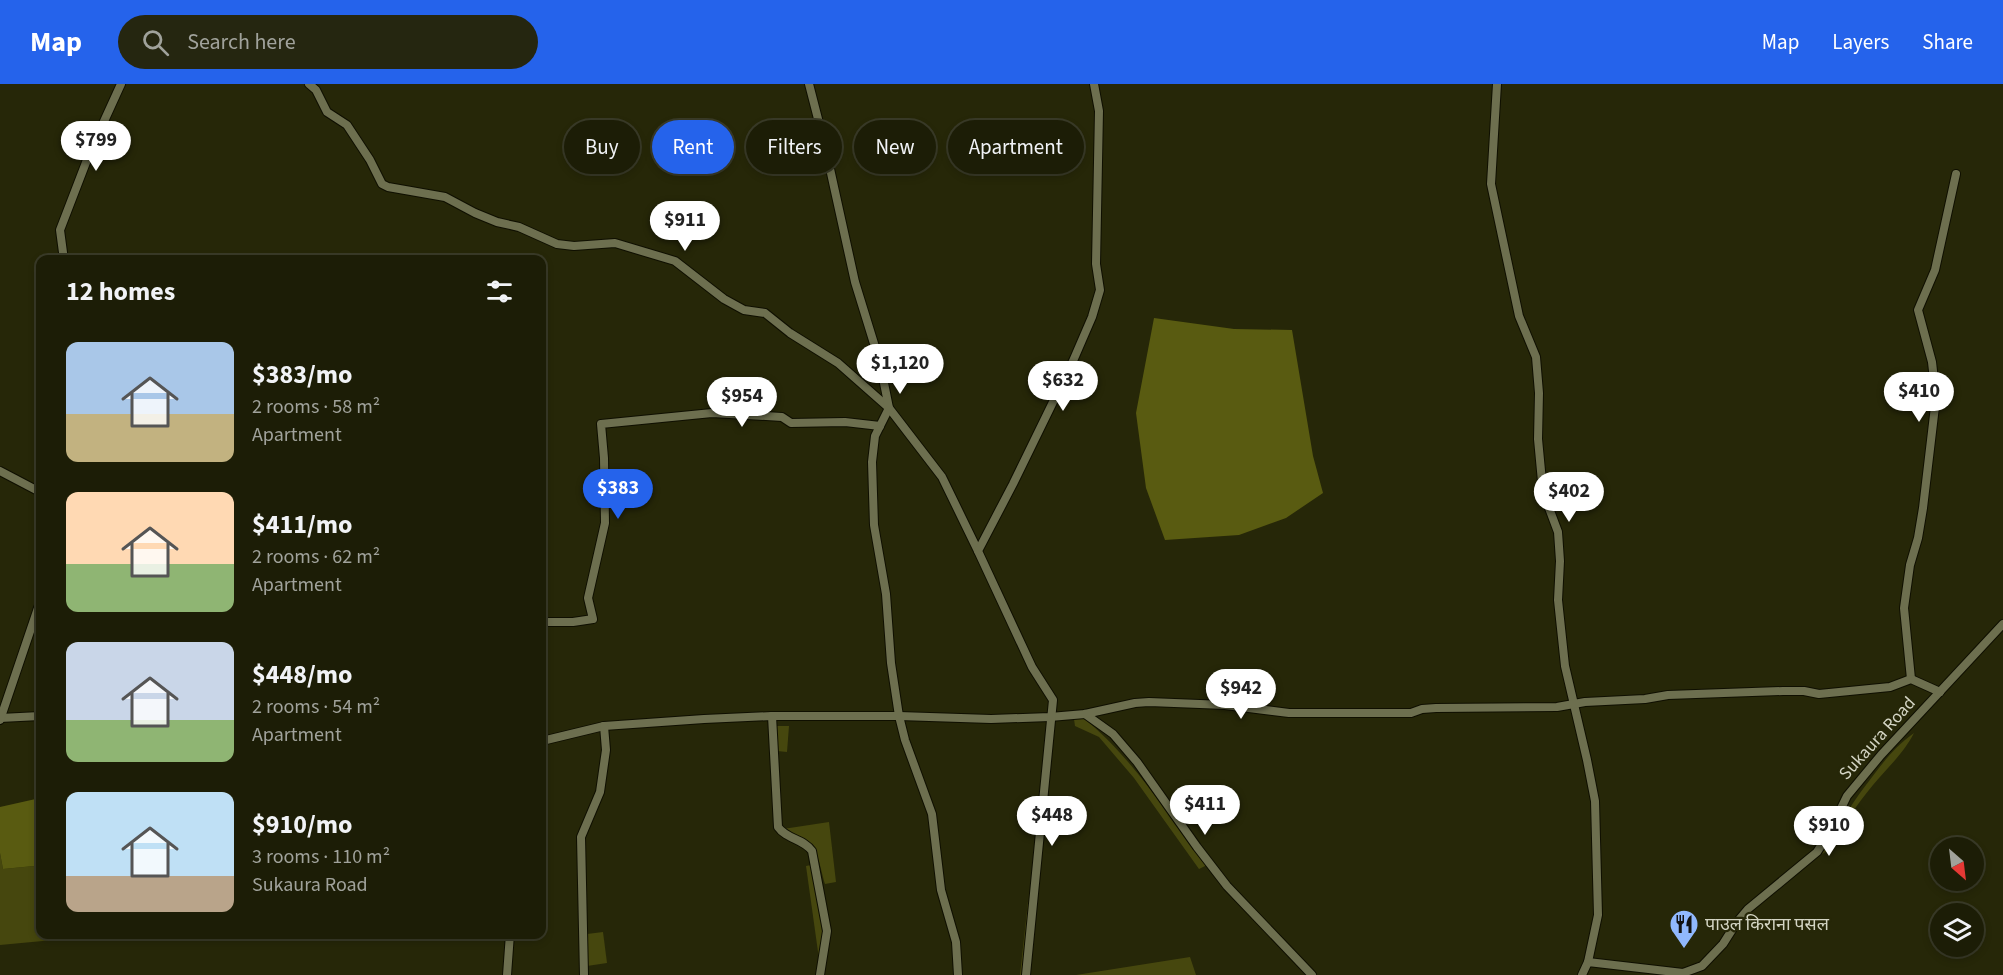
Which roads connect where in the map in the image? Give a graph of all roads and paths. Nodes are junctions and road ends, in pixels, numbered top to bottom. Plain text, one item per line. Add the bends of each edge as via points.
1 (121, 84) edge
2 (309, 84) edge
3 (809, 84) edge
4 (1094, 84) edge
5 (1497, 84) edge
6 (1956, 174) dead end
7 (63, 255) edge
8 (889, 408) junction
9 (880, 426) junction
10 (0, 471) edge
11 (36, 490) edge
12 (978, 551) junction
13 (36, 614) edge
14 (546, 622) edge
15 (2003, 624) edge
16 (1911, 679) junction
17 (1940, 692) junction
18 (1574, 705) junction
19 (1085, 714) junction
20 (36, 716) edge
21 (772, 716) junction
22 (899, 716) junction
23 (1050, 717) junction
24 (0, 719) edge
25 (604, 726) junction
26 (546, 740) edge
27 (510, 939) edge
28 (1588, 962) junction
29 (507, 975) edge
30 (584, 975) edge
31 (820, 975) edge
32 (958, 975) edge
33 (1026, 975) edge
34 (1312, 975) edge
35 (1582, 975) edge

1 - 7 street via 60,230
2 - 8 street via 327,112 347,125 382,184 445,197 475,213 557,244 615,243 667,257 724,299 744,310 765,314 838,363
3 - 8 street
4 - 12 street via 1099,111 1096,264 1100,290 1073,361
5 - 18 street via 1491,184 1519,316 1536,357 1542,482 1558,532 1558,600 1565,666
6 - 16 street via 1935,270 1918,310 1932,362 1936,398 1923,508 1904,608
8 - 9 street
8 - 12 street via 942,477
9 - 14 street via 791,423 782,417 712,413 601,424 605,523 588,598 593,619
9 - 22 street via 872,462 873,525 886,594
10 - 11 street
12 - 23 street via 1032,667 1053,700
13 - 24 street
15 - 17 street, Sukaura Road
16 - 17 street
16 - 18 street via 1890,687 1819,694 1783,691 1668,695
17 - 28 street, Sukaura Road via 1847,796 1817,852 1748,909 1702,966 1683,973
18 - 19 street via 1436,708 1411,713 1289,713 1149,702
18 - 28 street via 1594,801 1598,915
19 - 23 street
19 - 34 street via 1113,734 1227,886
20 - 24 street
21 - 22 street
21 - 25 street
21 - 31 street via 778,827 812,851 827,931
22 - 23 street
22 - 32 street via 932,814 941,890 956,942
23 - 33 street
25 - 26 street
25 - 30 street via 606,750 600,792 581,837
27 - 29 street
28 - 35 street

